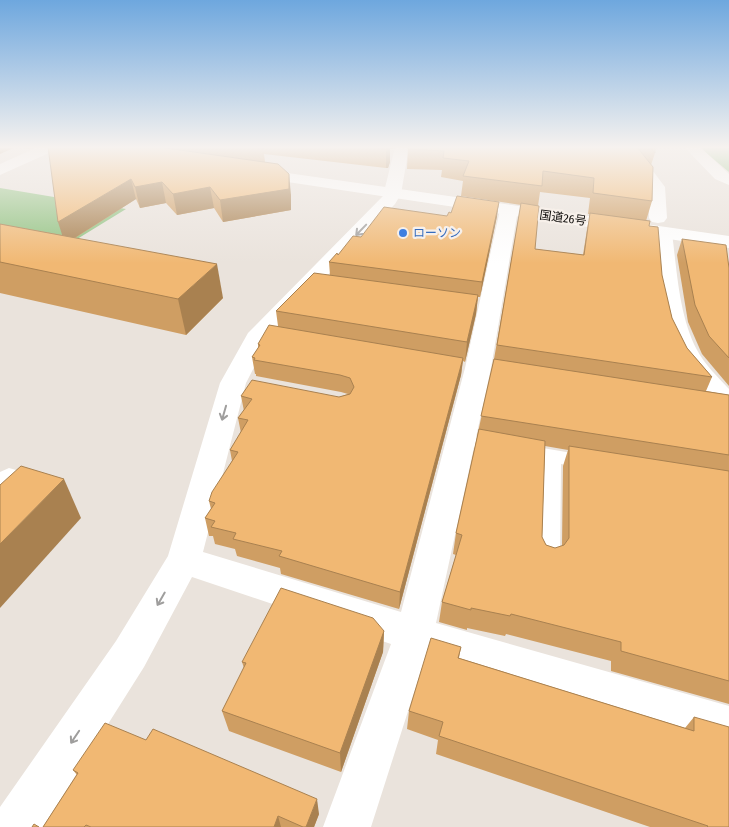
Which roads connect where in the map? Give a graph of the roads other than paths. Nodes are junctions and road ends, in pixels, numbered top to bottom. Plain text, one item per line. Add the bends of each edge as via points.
1 (377, 186) edge
2 (656, 186) edge
3 (394, 188) junction
4 (509, 210) junction
5 (660, 225) junction
6 (729, 227) edge
7 (729, 242) edge
8 (721, 397) edge
9 (461, 440) junction
10 (552, 455) junction
11 (601, 464) edge
12 (549, 558) edge
13 (184, 560) junction
14 (414, 634) junction
15 (729, 727) edge
16 (15, 827) edge
17 (347, 827) edge

1 - 3 main road, 国道26号
2 - 5 main road
3 - 4 main road, 国道26号
3 - 5 main road, 国道26号
3 -> 13 main road via 323,284 270,334 247,386
4 - 5 main road, 国道26号
4 - 9 main road via 481,306 481,370
5 - 6 main road, 国道26号
5 - 7 main road, 国道26号
5 - 8 main road via 678,334 684,350
9 - 10 lane
9 - 14 main road
10 - 11 lane
10 - 12 lane
13 - 14 main road
13 -> 16 main road via 130,654
14 - 15 main road
14 - 17 main road

